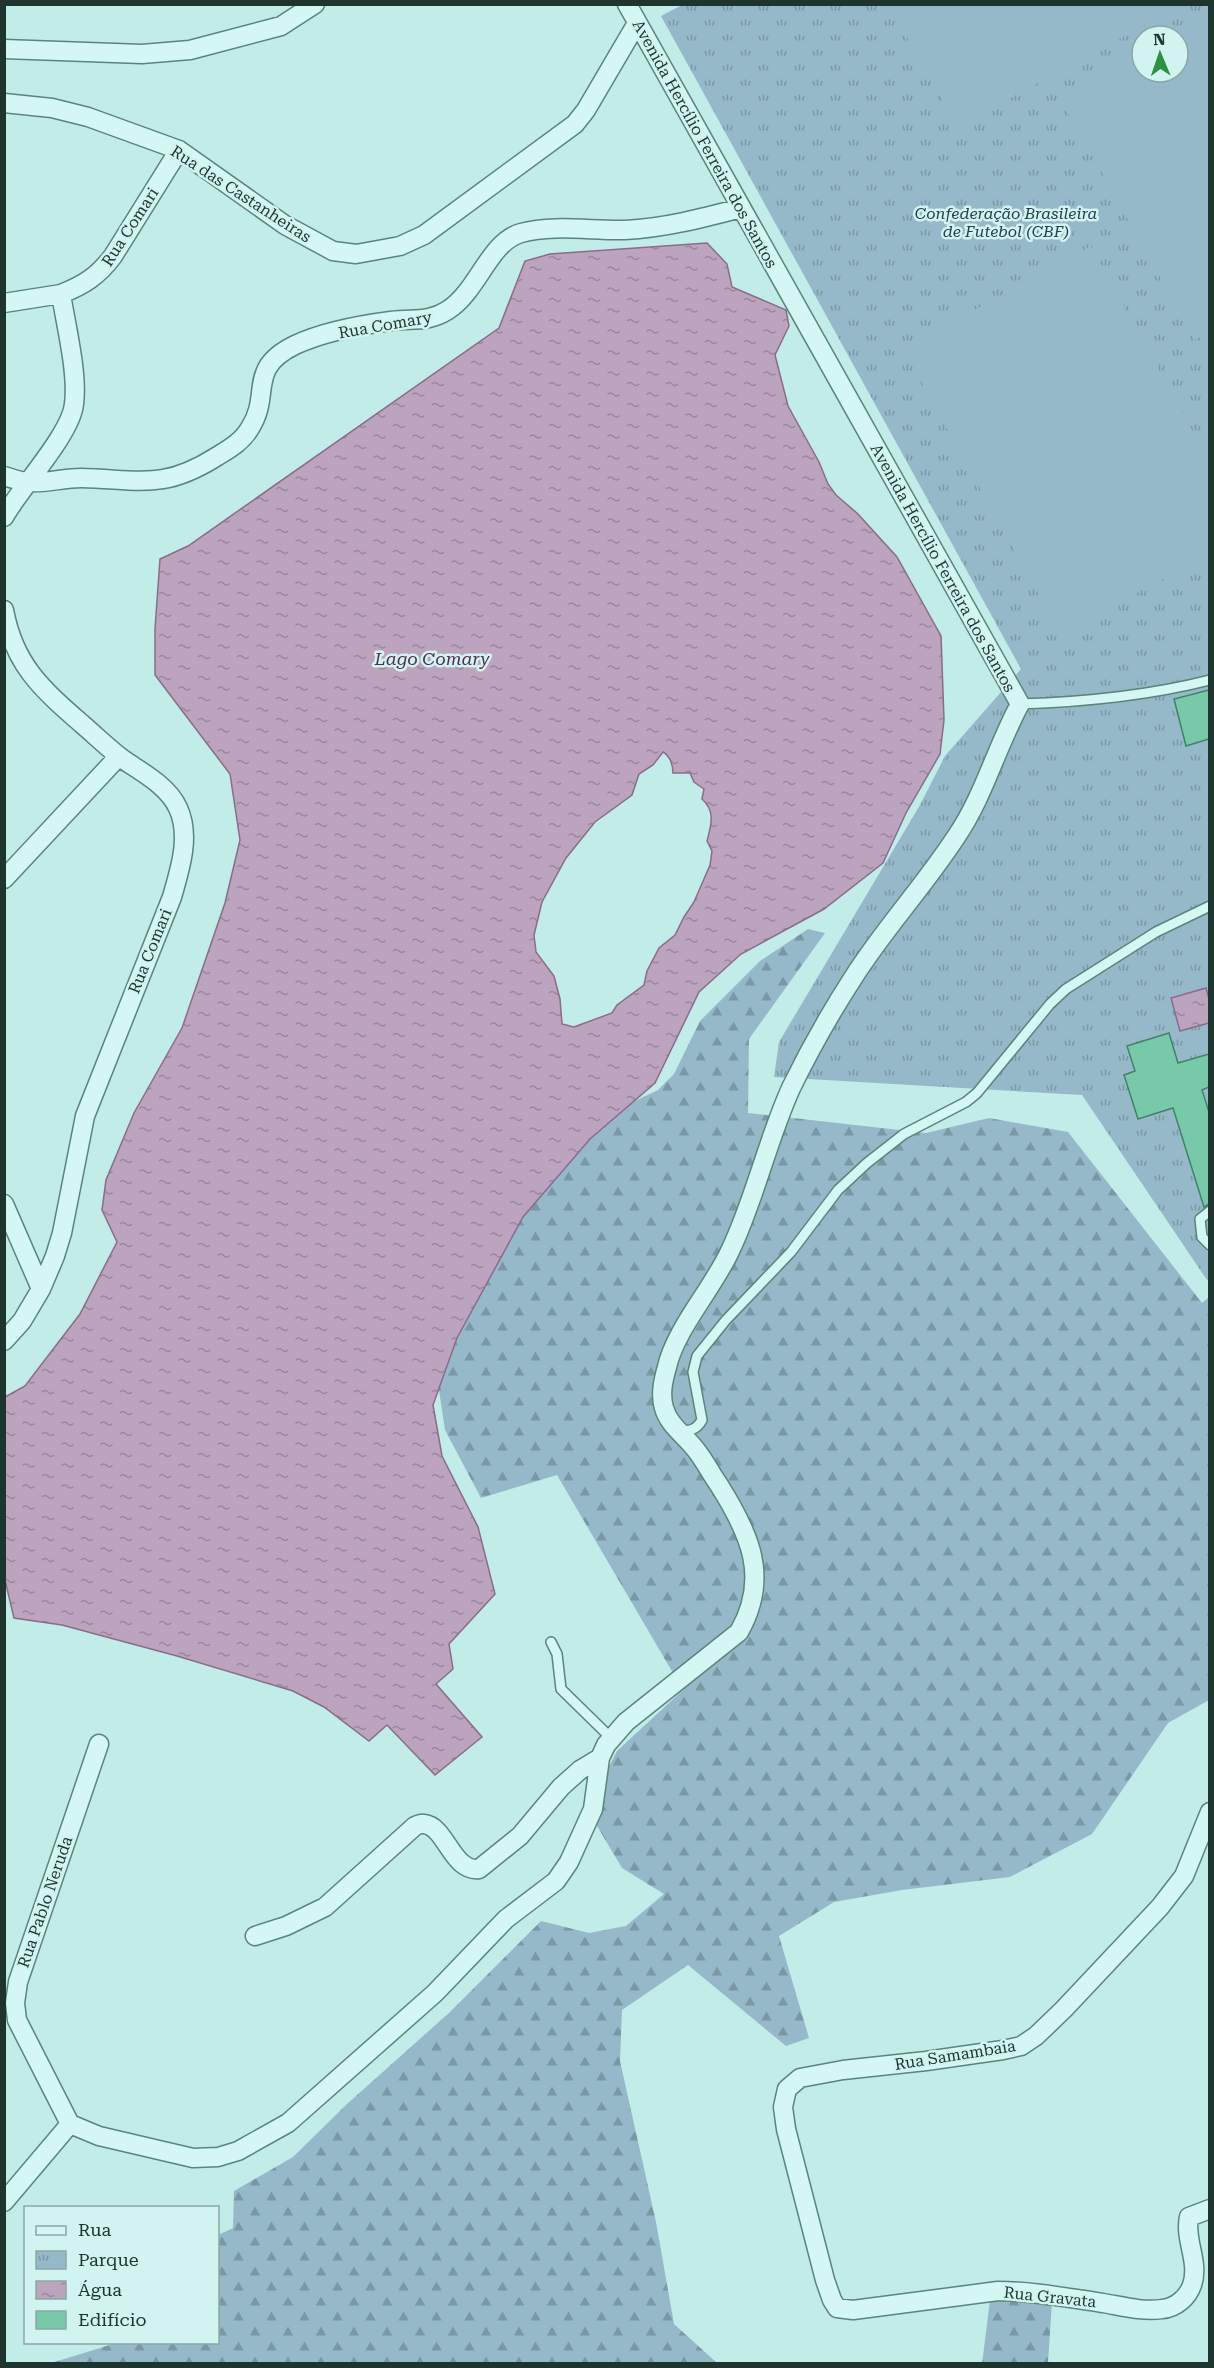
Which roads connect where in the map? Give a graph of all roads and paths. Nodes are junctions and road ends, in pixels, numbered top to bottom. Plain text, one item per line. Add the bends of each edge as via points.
1 (315, 4) edge
2 (634, 10) edge
3 (4, 49) edge
4 (4, 103) edge
5 (179, 150) junction
6 (741, 208) junction
7 (61, 294) junction
8 (4, 303) edge
9 (4, 476) edge
10 (27, 483) junction
11 (4, 517) edge
12 (4, 610) edge
13 (1209, 680) edge
14 (1020, 705) junction
15 (119, 756) junction
16 (4, 879) edge
17 (1209, 906) edge
18 (4, 1204) edge
19 (1209, 1211) edge
20 (1209, 1245) edge
21 (41, 1289) junction
22 (4, 1341) edge
23 (678, 1431) junction
24 (551, 1642) dead end
25 (611, 1737) junction
26 (99, 1744) dead end
27 (600, 1758) junction
28 (1209, 1812) edge
29 (255, 1936) dead end
30 (70, 2124) junction
31 (4, 2202) edge
32 (1209, 2209) edge
33 (825, 2280) joint

1 - 3 street via 281,26 190,50 142,54
2 - 5 street, Rua das Castanheiras via 586,110 575,124 439,226 400,246 356,254 333,251 285,225
2 - 6 street, Avenida Hercílio Ferreira dos Santos
4 - 5 street, Rua das Castanheiras via 52,108 109,123
5 - 7 street, Rua Comari via 101,272
6 - 10 street, Rua Comary via 658,227 521,233 505,240 460,302 445,312 419,321 394,321 320,337 295,345 272,360 264,370 256,416 250,428 239,442 206,463 166,479 146,482 81,478
6 - 14 street, Avenida Hercílio Ferreira dos Santos
7 - 8 street, Rua Comari
7 - 10 street via 74,404 69,421
9 - 10 street
10 - 11 street
12 - 15 street, Rua Comari via 9,634 30,674
13 - 14 lane via 1167,691 1088,702
14 - 23 street, Avenida Hercílio Ferreira dos Santos via 975,807 853,978 791,1089 730,1252 674,1346 667,1365 662,1391 664,1410
15 - 16 street
15 - 21 street, Rua Comari via 172,797 181,819 184,848 172,897 85,1116 62,1233
17 - 23 lane via 1156,932 1066,989 977,1093 904,1134 838,1190 791,1252 697,1356 693,1371 702,1420 690,1431
18 - 21 street
19 - 20 lane via 1200,1219 1202,1237
21 - 22 street, Rua Comari via 22,1321
23 - 25 street, Avenida Hercílio Ferreira dos Santos via 696,1449 735,1510 751,1544 754,1594 739,1632
24 - 25 lane via 557,1654 561,1689
25 - 27 street, Avenida Hercílio Ferreira dos Santos
26 - 30 street, Rua Pablo Neruda via 18,1982 15,2003 17,2020
27 - 29 street via 561,1787 520,1836 479,1869 462,1863 433,1827 424,1823 415,1826 325,1907
27 - 30 street, Avenida Hercílio Ferreira dos Santos via 593,1809 556,1881 506,1919 435,1993 288,2123 238,2151 194,2158 99,2136
28 - 33 street, Rua Samambaia via 1184,1876 1160,1907 1064,2009 1021,2046 843,2070 800,2078 787,2089 783,2107 786,2129
30 - 31 street
32 - 33 street, Rua Gravata via 1189,2217 1186,2228 1194,2263 1188,2294 1163,2309 998,2291 853,2310 837,2308

